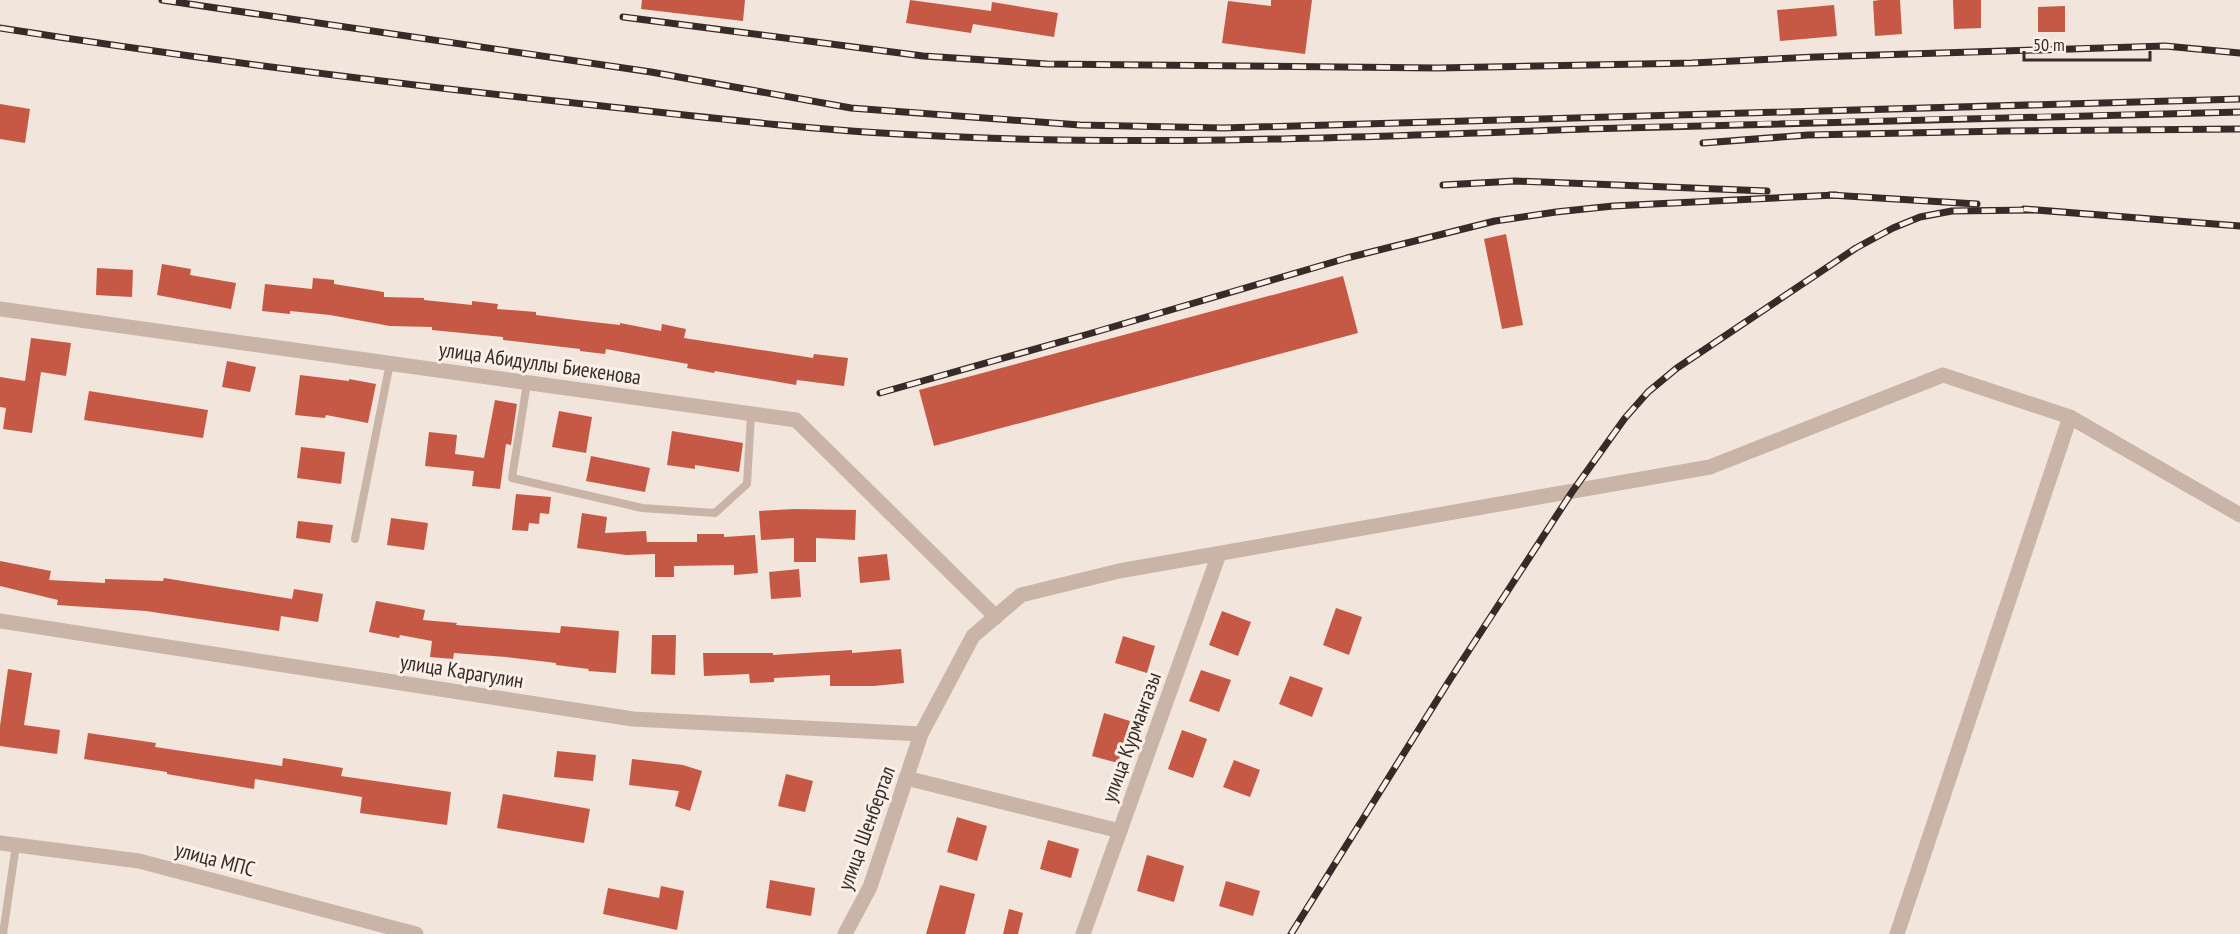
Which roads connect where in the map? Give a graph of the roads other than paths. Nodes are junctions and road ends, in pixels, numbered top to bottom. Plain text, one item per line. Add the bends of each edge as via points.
1 (0, 309) edge
2 (390, 363) junction
3 (527, 382) junction
4 (751, 414) junction
5 (2070, 417) junction
6 (2240, 515) edge
7 (355, 539) dead end
8 (1219, 554) junction
9 (996, 617) junction
10 (0, 621) edge
11 (921, 734) junction
12 (906, 778) junction
13 (1120, 831) junction
14 (0, 843) edge
15 (16, 845) junction
16 (3, 934) edge
17 (416, 934) edge
18 (845, 934) edge
19 (1083, 934) edge
20 (1897, 934) edge

1 - 2 street, улица Абидуллы Биекенова
2 - 3 street, улица Абидуллы Биекенова
2 - 7 lane
3 - 4 street, улица Абидуллы Биекенова
3 - 4 lane via 512,478 642,508 715,513 747,484
4 - 9 street, улица Абидуллы Биекенова via 796,420
5 - 6 street, улица Шенбертал
5 - 8 street, улица Шенбертал via 1943,375 1710,467
5 - 20 street
8 - 9 street, улица Шенбертал via 1119,571 1021,595
8 - 13 street, улица Курмангазы
9 - 11 street, улица Шенбертал via 973,636
10 - 11 street, улица Карагулин via 633,719
11 - 12 street, улица Шенбертал
12 - 13 street
12 - 18 street, улица Шенбертал via 870,887
13 - 19 street, улица Курмангазы
14 - 15 street, улица МПС
15 - 16 lane
15 - 17 street, улица МПС via 139,861

